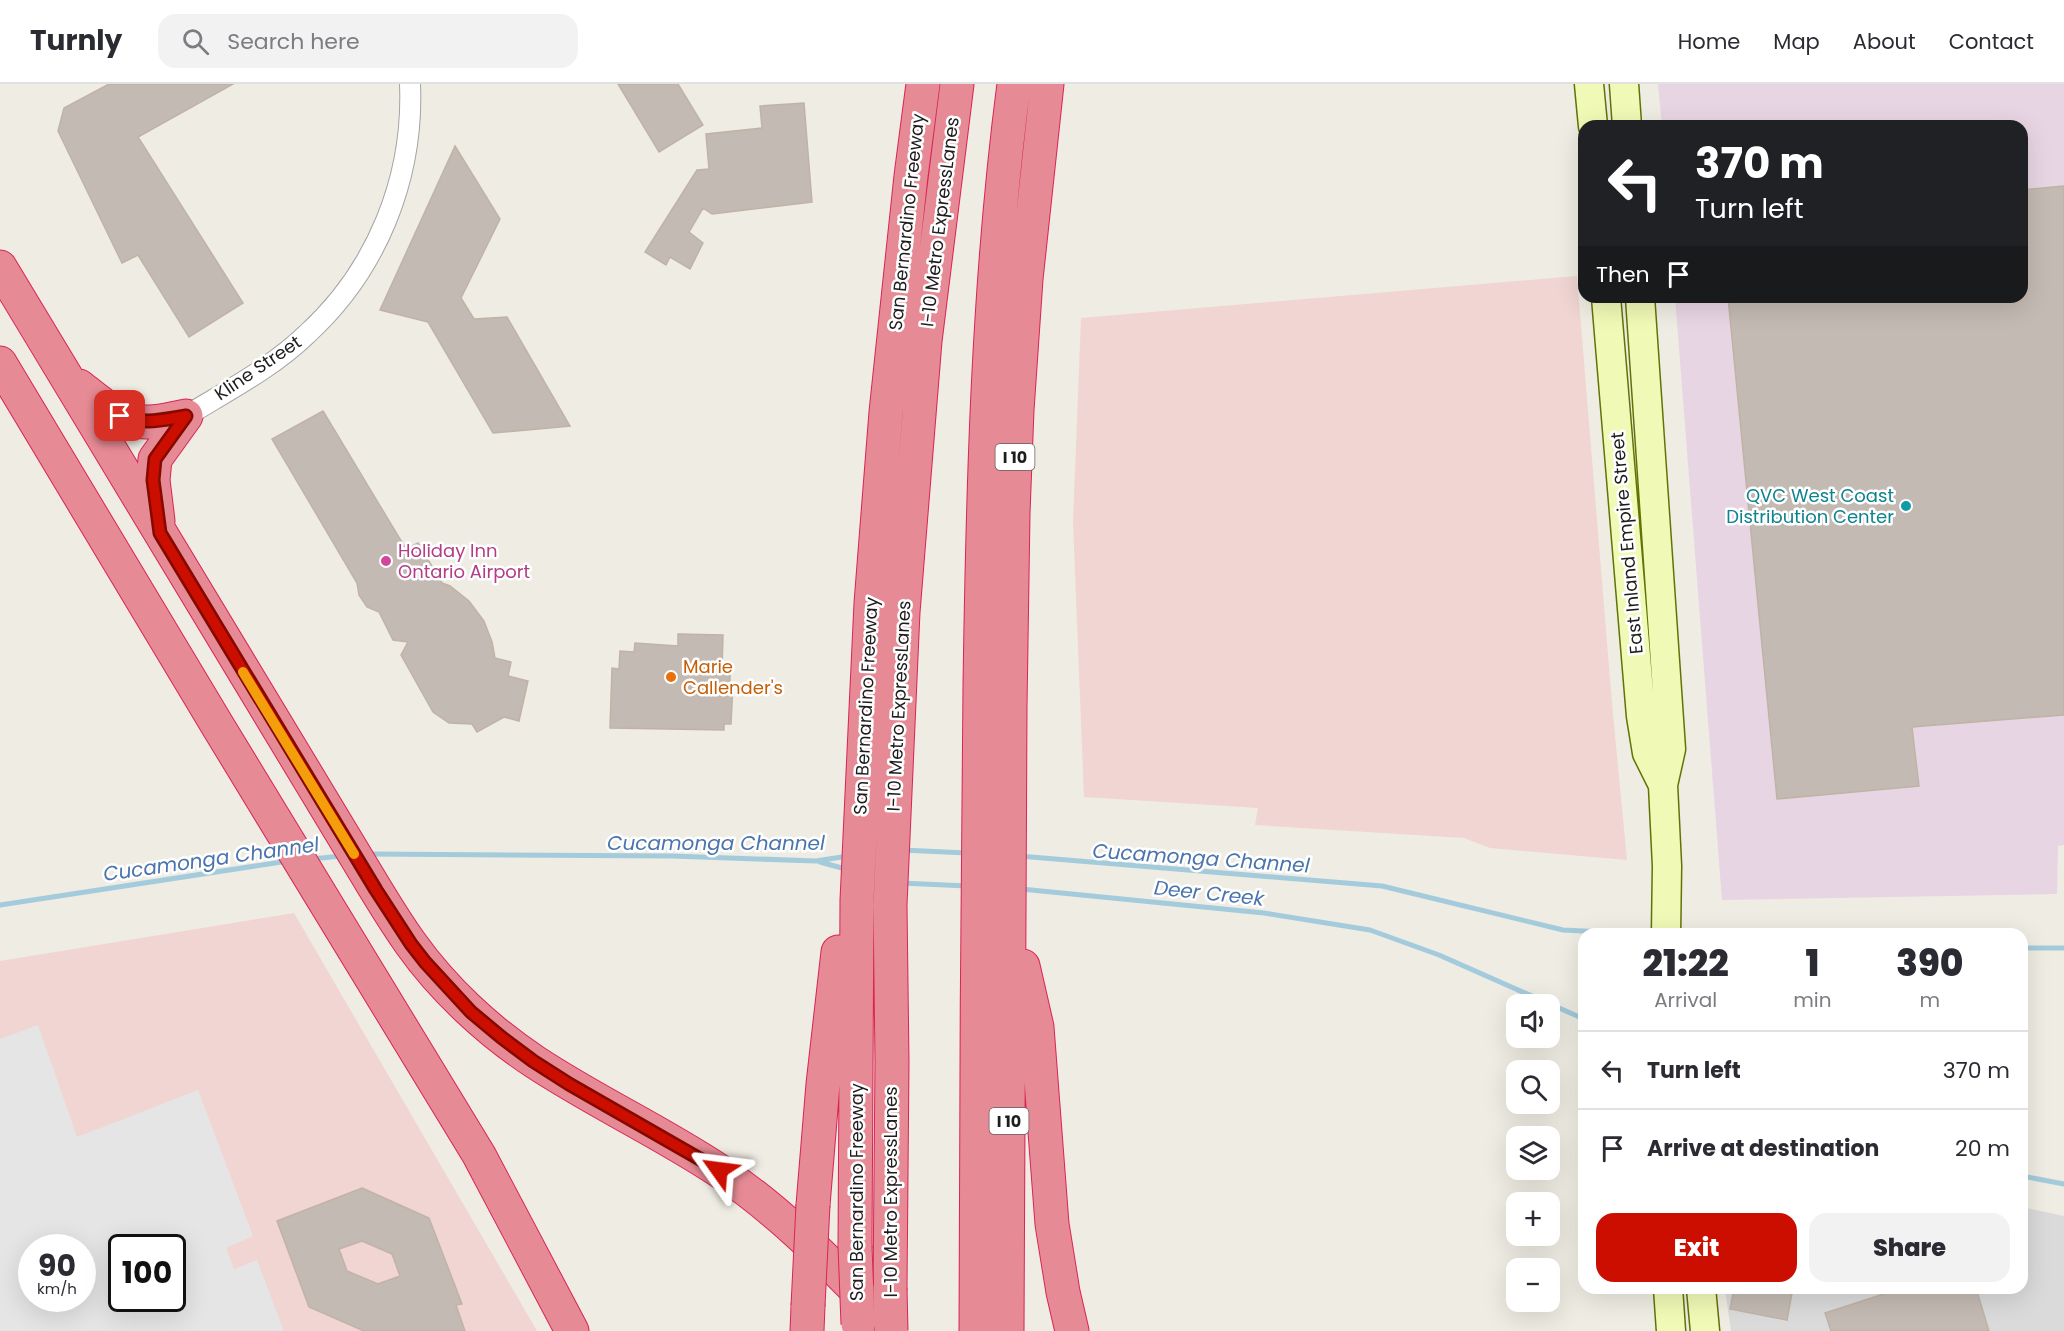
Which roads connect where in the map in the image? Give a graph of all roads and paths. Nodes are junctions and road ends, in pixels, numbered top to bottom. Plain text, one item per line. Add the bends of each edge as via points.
1 (410, 84) edge
2 (923, 84) edge
3 (957, 84) edge
4 (1014, 84) edge
5 (1047, 84) edge
6 (1589, 84) edge
7 (1624, 84) edge
8 (1592, 120) edge
9 (1627, 120) edge
10 (0, 267) edge
11 (1607, 303) edge
12 (1640, 303) edge
13 (0, 363) edge
14 (67, 378) junction
15 (186, 416) junction
16 (160, 533) junction
17 (1663, 785) junction
18 (848, 901) junction
19 (1010, 912) junction
20 (1666, 928) edge
21 (1668, 1294) edge
22 (1702, 1294) edge
23 (808, 1318) edge
24 (858, 1328) edge
25 (572, 1331) edge
26 (891, 1331) edge
27 (896, 1331) edge
28 (976, 1331) edge
29 (1007, 1331) edge
30 (1071, 1331) edge
31 (1671, 1331) edge
32 (1705, 1331) edge

1 - 15 street, Kline Street via 407,147 398,191 381,235 358,275 307,335 272,363
2 - 18 highway, San Bernardino Freeway via 889,388 851,824
3 - 26 highway, I-10 Metro ExpressLanes, bridge via 925,341 903,612 890,905
4 - 28 highway via 999,221 982,528
5 - 19 highway, I 10 via 1026,279 1012,513
6 - 8 main road
7 - 9 main road
10 - 14 highway
11 - 17 main road, East Inland Empire Street via 1641,716 1647,753
12 - 17 main road, East Inland Empire Street via 1671,749
13 - 25 highway via 479,1155
14 - 15 highway via 120,416 134,421 148,423
14 - 16 highway
15 - 16 highway via 155,459 153,480
16 - 27 highway via 376,890 425,962 464,1004 533,1061 729,1177 791,1227
17 - 20 main road, East Inland Empire Street
18 - 23 highway, bridge via 823,1084
18 - 24 highway, San Bernardino Freeway, bridge
19 - 29 highway, I 10
19 - 30 highway via 1037,1027 1051,1215
21 - 31 main road
22 - 32 main road

